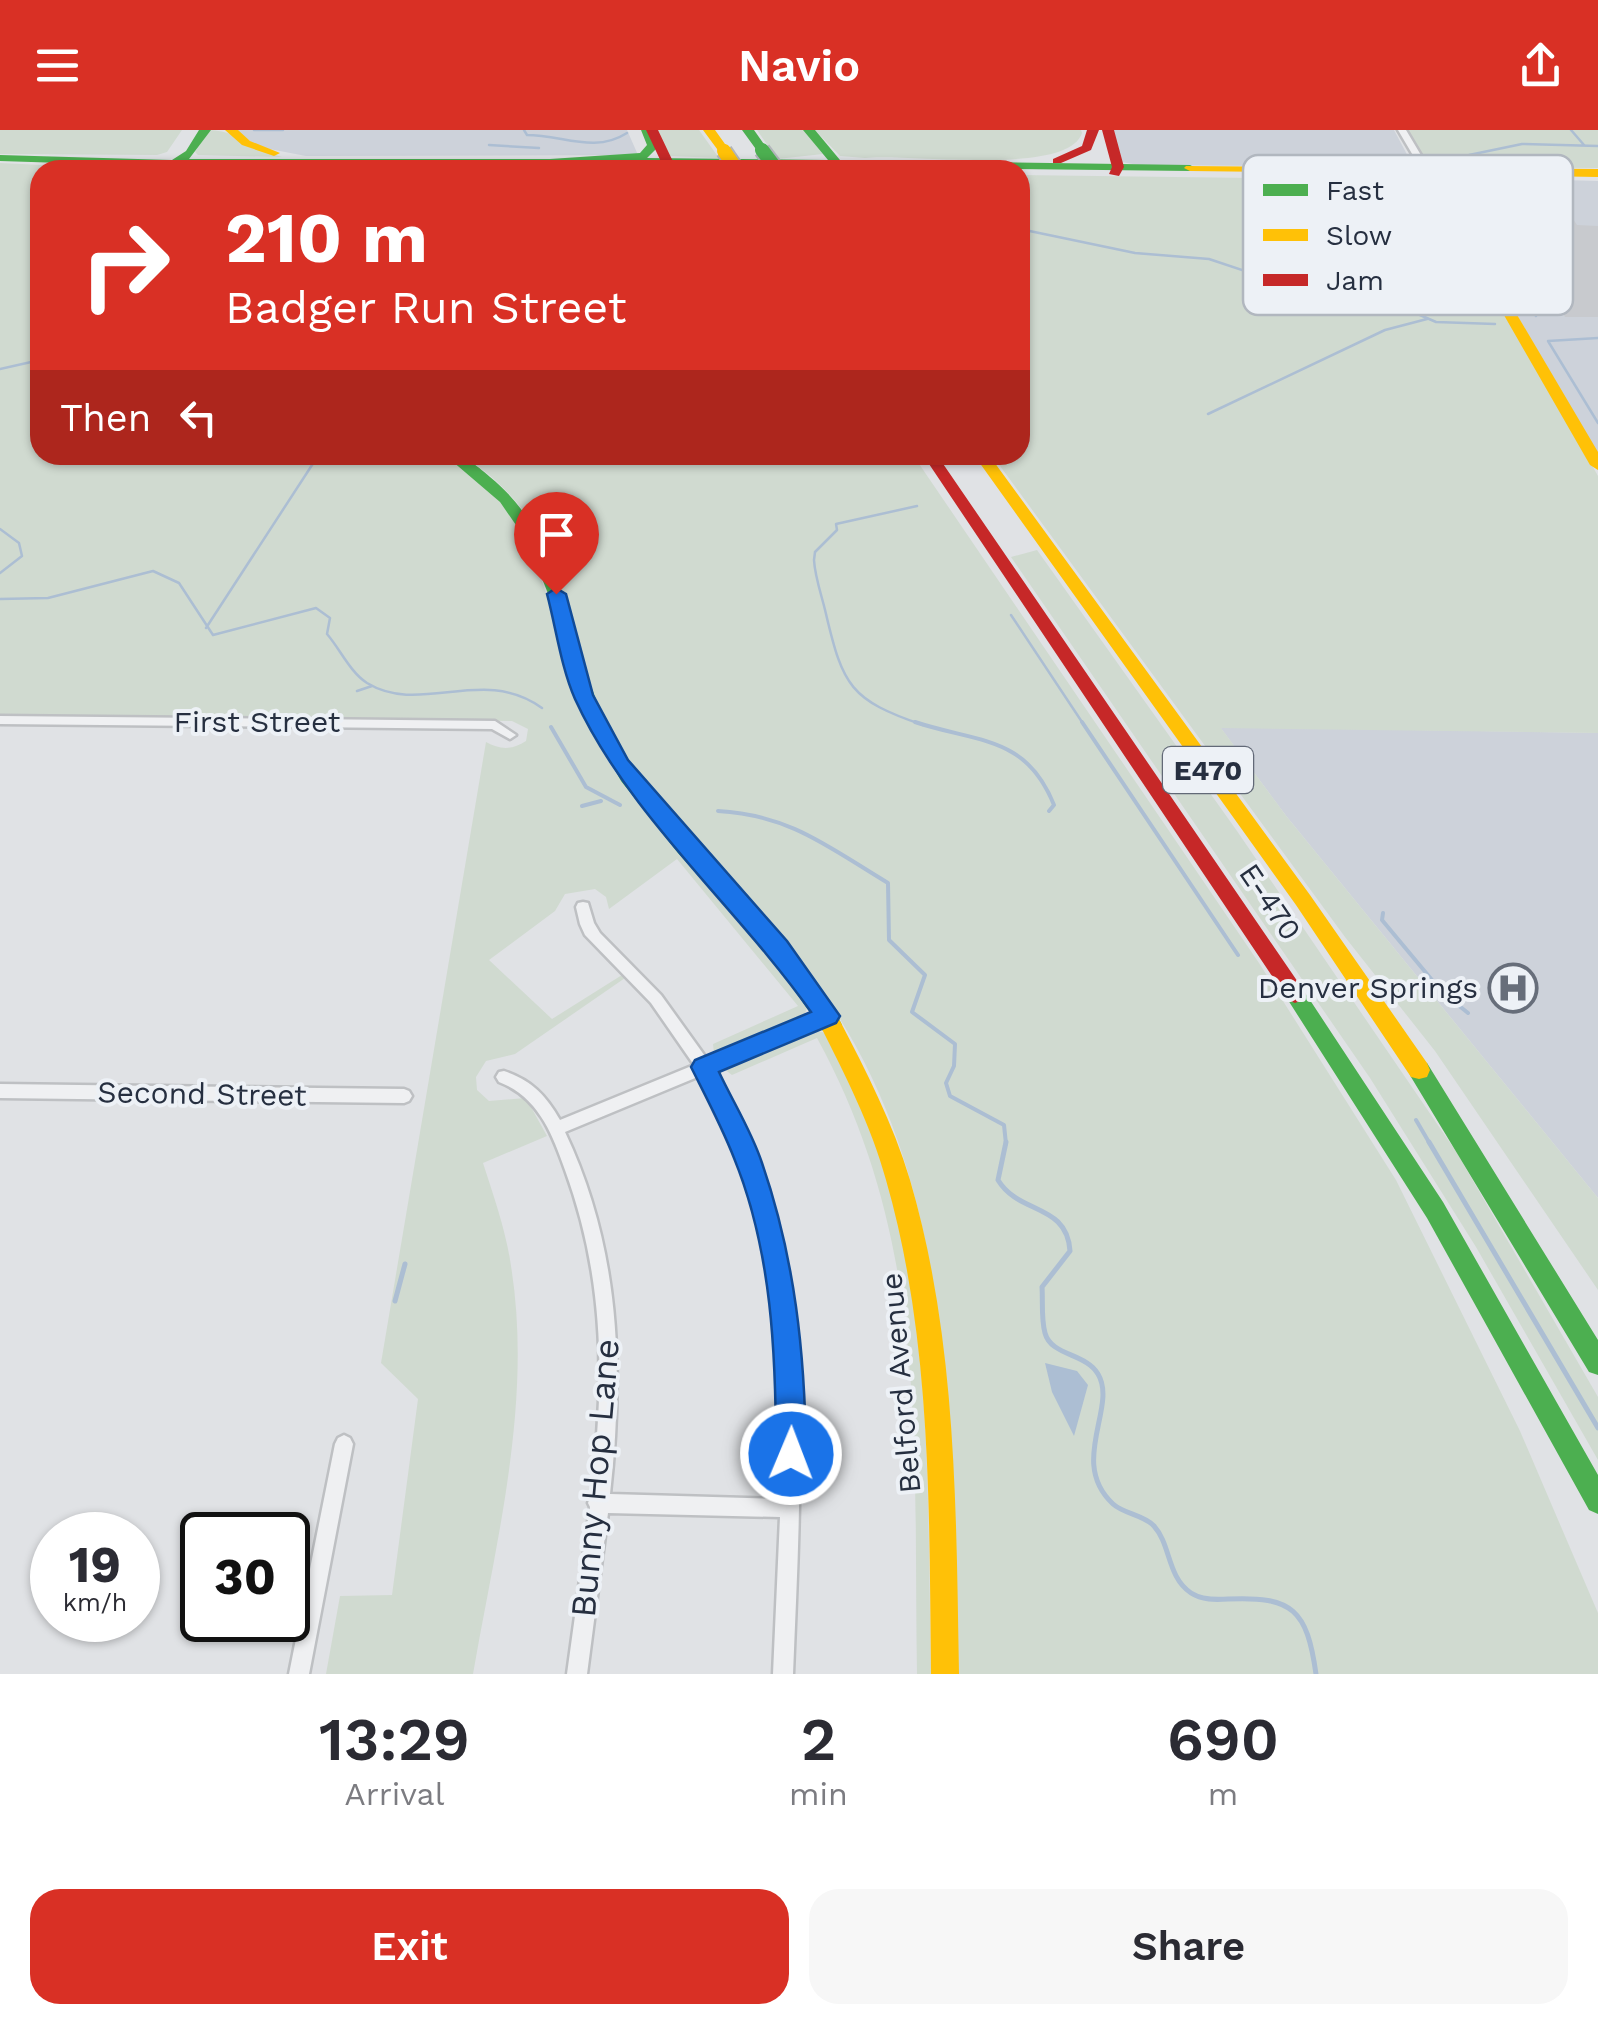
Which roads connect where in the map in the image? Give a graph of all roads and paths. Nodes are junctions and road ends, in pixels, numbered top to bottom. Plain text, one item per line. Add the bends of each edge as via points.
1 (189, 130) edge
2 (205, 130) edge
3 (231, 130) edge
4 (650, 130) edge
5 (709, 130) edge
6 (748, 130) edge
7 (810, 130) edge
8 (1094, 130) edge
9 (1108, 130) edge
10 (1402, 130) edge
11 (1417, 155) edge
12 (0, 158) edge
13 (48, 160) edge
14 (176, 160) edge
15 (184, 160) edge
16 (361, 160) edge
17 (607, 160) edge
18 (666, 160) edge
19 (729, 160) edge
20 (770, 160) edge
21 (835, 160) edge
22 (1030, 166) edge
23 (1114, 169) junction
24 (1030, 170) edge
25 (1243, 170) edge
26 (1573, 174) edge
27 (1598, 174) edge
28 (1510, 315) edge
29 (465, 465) edge
30 (930, 465) edge
31 (937, 465) edge
32 (989, 465) edge
33 (1598, 465) edge
34 (952, 488) junction
35 (0, 720) edge
36 (510, 734) dead end
37 (583, 907) dead end
38 (828, 1016) junction
39 (704, 1067) junction
40 (504, 1077) dead end
41 (0, 1091) edge
42 (404, 1096) dead end
43 (556, 1129) junction
44 (1598, 1364) edge
45 (344, 1444) dead end
46 (1598, 1501) edge
47 (598, 1504) junction
48 (789, 1508) junction
49 (299, 1674) edge
50 (577, 1674) edge
51 (784, 1674) edge
52 (945, 1674) edge

1 - 14 main road via 174,152
2 - 15 main road
3 - 16 main road via 271,152
4 - 17 main road via 653,148 642,156
4 - 18 main road
5 - 19 main road
6 - 20 main road, bridge
7 - 21 main road
8 - 22 main road via 1090,144 1067,158
8 - 23 main road
9 - 23 main road
10 - 11 street
12 - 13 main road
23 - 24 main road
23 - 25 main road
26 - 27 main road
28 - 33 main road
29 - 38 main road, Belford Avenue via 502,493 536,536 583,695 620,764 778,947
30 - 34 main road
31 - 34 main road, E-470 / E470
32 - 44 main road, E-470 / E470 via 1410,1056
34 - 46 main road, E-470 / E470 via 1368,1102
35 - 36 street, First Street via 495,725
37 - 39 street via 586,928 657,1000
38 - 39 street
38 - 52 main road, Belford Avenue via 885,1131 924,1273 938,1394
39 - 43 street
39 - 48 street via 754,1174 780,1274 792,1380
40 - 43 street, Bunny Hop Lane via 531,1088
41 - 42 street, Second Street
43 - 47 street, Bunny Hop Lane via 591,1218 606,1297 610,1385
45 - 49 street
47 - 48 street
47 - 50 street, Bunny Hop Lane
48 - 51 street

